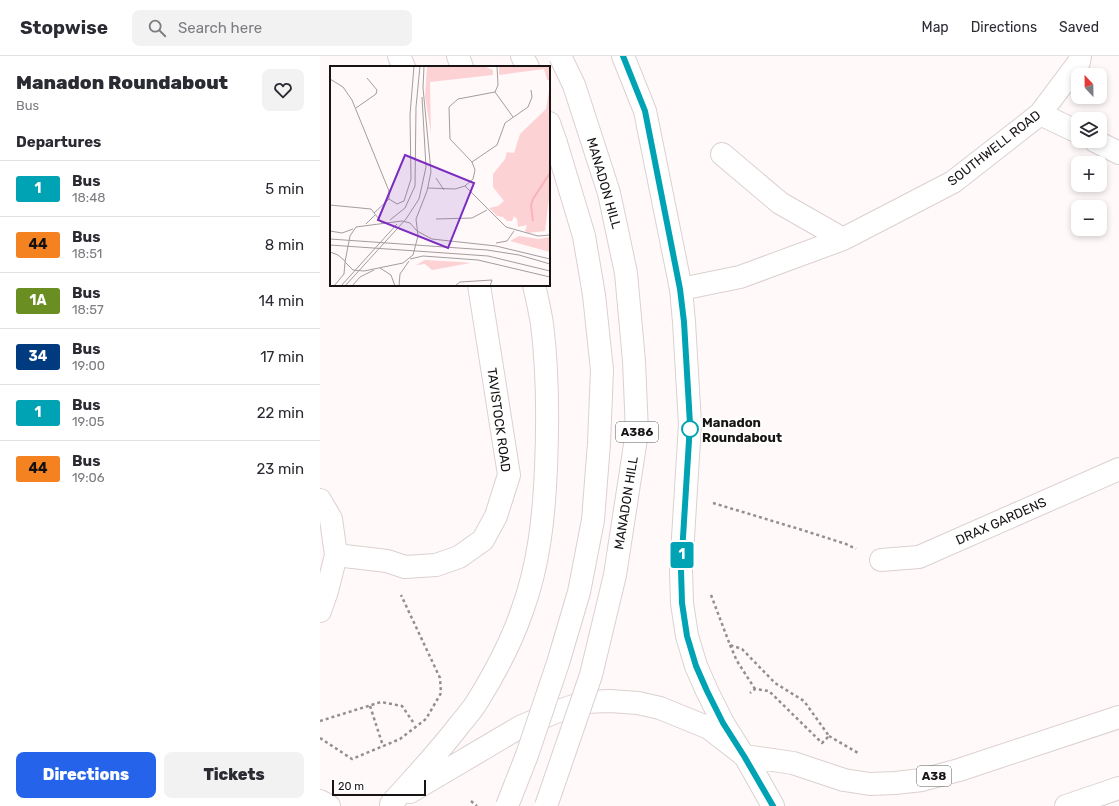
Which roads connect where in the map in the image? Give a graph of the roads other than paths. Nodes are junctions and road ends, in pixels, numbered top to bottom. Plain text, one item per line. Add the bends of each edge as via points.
1 (399, 56) edge
2 (458, 56) edge
3 (522, 56) edge
4 (560, 56) edge
5 (623, 56) edge
6 (1080, 56) edge
7 (404, 66) edge
8 (462, 66) edge
9 (527, 66) edge
10 (1040, 114) junction
11 (1071, 129) edge
12 (553, 133) edge
13 (1107, 147) edge
14 (1119, 153) edge
15 (722, 154) dead end
16 (843, 239) junction
17 (479, 286) edge
18 (534, 286) edge
19 (680, 289) junction
20 (1119, 469) edge
21 (320, 500) edge
22 (336, 555) junction
23 (881, 560) road end
24 (320, 611) edge
25 (1119, 717) edge
26 (744, 756) junction
27 (1119, 788) edge
28 (320, 801) edge
29 (389, 805) edge
30 (328, 806) edge
31 (507, 806) edge
32 (546, 806) edge
33 (773, 806) edge
34 (1066, 806) edge

1 - 7 main road
2 - 8 main road
3 - 9 main road
4 - 32 main road, MANADON HILL / A386, bridge via 574,85 609,193 626,273 637,432 615,576 591,675
5 - 19 main road via 645,111
6 - 10 main road, SOUTHWELL ROAD via 1079,62
10 - 11 main road
10 - 16 main road, SOUTHWELL ROAD via 953,182
12 - 31 main road, A386, bridge via 584,236 594,295 602,370 599,442 593,520 579,592 558,663
13 - 14 main road
15 - 16 main road via 780,203
16 - 19 main road, SOUTHWELL ROAD via 740,277
17 - 22 main road, TAVISTOCK ROAD via 508,475 496,516 483,540 459,557 436,565 405,567 387,561
18 - 29 main road via 542,323 547,374 547,444 542,525 534,572 512,638 476,704 447,742
19 - 26 main road via 690,424 681,570 682,603 687,636 696,666 723,723
20 - 23 main road, DRAX GARDENS via 919,557
21 - 22 main road via 331,519
22 - 24 main road
25 - 26 main road, A38 via 959,770 922,780 895,783 870,784 844,780 793,763
26 - 29 main road via 709,728 660,708 638,703 585,702 520,727
26 - 33 main road
27 - 34 main road
28 - 30 main road

